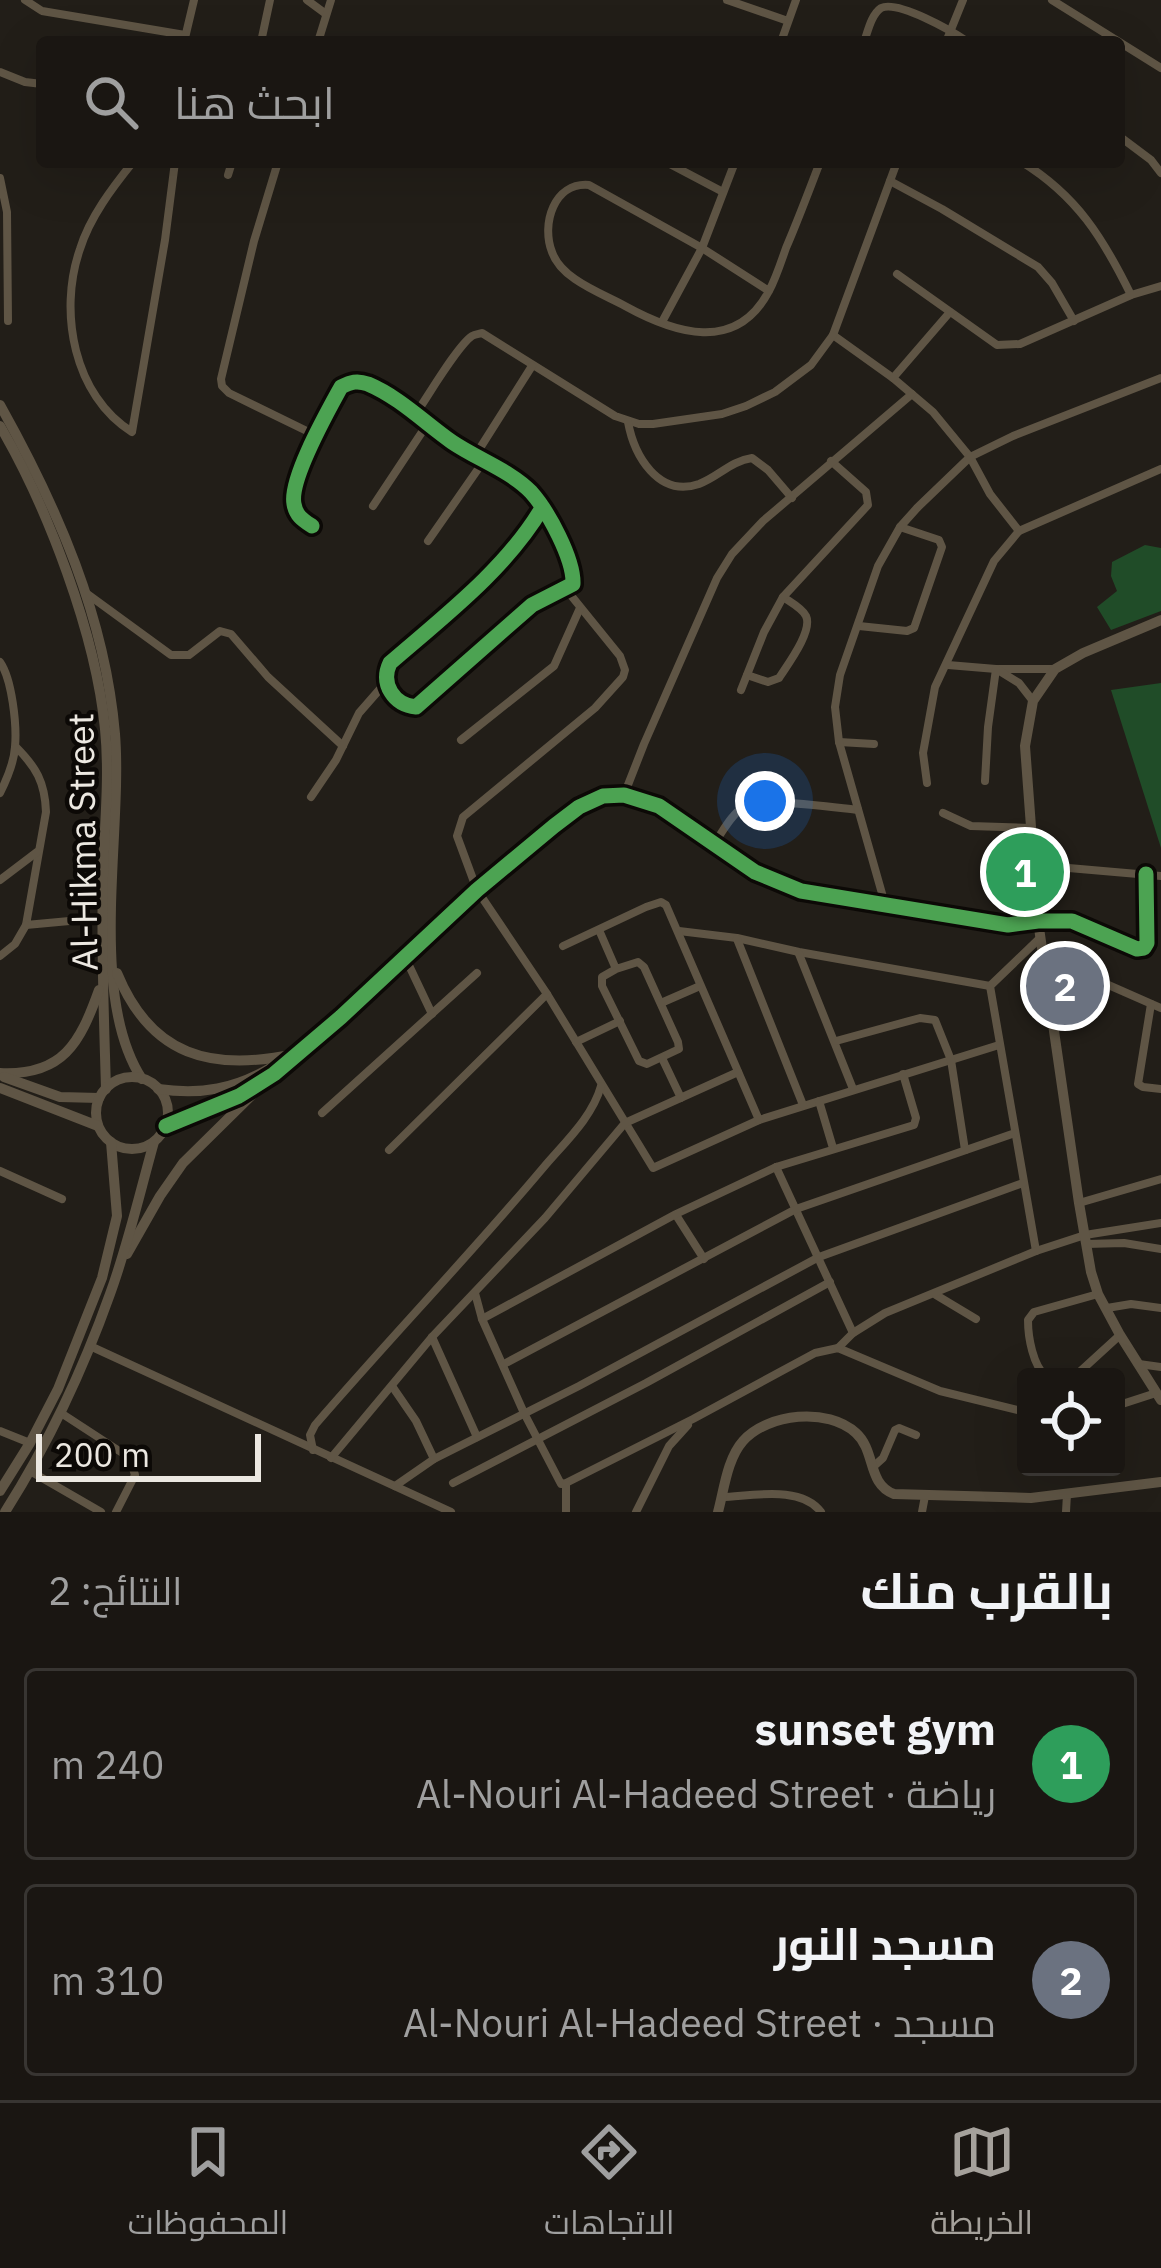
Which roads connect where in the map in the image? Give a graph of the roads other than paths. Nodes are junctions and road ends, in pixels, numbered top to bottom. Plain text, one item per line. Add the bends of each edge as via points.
1 (26, 0) edge
2 (194, 0) edge
3 (270, 0) edge
4 (307, 0) edge
5 (331, 0) edge
6 (727, 0) edge
7 (796, 0) edge
8 (963, 0) edge
9 (1052, 0) edge
10 (326, 14) junction
11 (788, 22) junction
12 (951, 31) junction
13 (170, 36) edge
14 (186, 36) edge
15 (262, 36) edge
16 (320, 36) edge
17 (783, 36) edge
18 (867, 36) edge
19 (949, 36) edge
20 (959, 36) edge
21 (1110, 36) edge
22 (1125, 46) edge
23 (1161, 68) edge
24 (0, 72) edge
25 (36, 83) edge
26 (1125, 140) edge
27 (128, 168) edge
28 (174, 168) edge
29 (230, 168) edge
30 (276, 168) edge
31 (677, 168) edge
32 (733, 168) edge
33 (818, 168) edge
34 (895, 168) edge
35 (1032, 168) edge
36 (1161, 172) edge
37 (228, 176) dead end
38 (0, 178) edge
39 (890, 181) junction
40 (723, 192) junction
41 (702, 248) junction
42 (897, 274) dead end
43 (1161, 286) edge
44 (770, 291) junction
45 (1131, 295) junction
46 (950, 312) junction
47 (8, 321) dead end
48 (1074, 321) junction
49 (662, 322) junction
50 (833, 335) junction
51 (532, 366) junction
52 (892, 378) junction
53 (1161, 378) edge
54 (912, 394) junction
55 (0, 406) edge
56 (416, 415) junction
57 (628, 422) junction
58 (428, 424) junction
59 (0, 426) edge
60 (316, 434) junction
61 (970, 458) junction
62 (479, 459) junction
63 (831, 461) junction
64 (1161, 469) edge
65 (792, 498) junction
66 (373, 506) dead end
67 (542, 508) junction
68 (312, 526) dead end
69 (901, 527) junction
70 (1019, 531) junction
71 (428, 542) dead end
72 (565, 588) junction
73 (85, 592) junction
74 (783, 597) junction
75 (580, 608) junction
76 (1161, 620) edge
77 (859, 626) junction
78 (0, 662) edge
79 (948, 665) junction
80 (996, 669) junction
81 (1055, 669) junction
82 (747, 675) junction
83 (387, 681) junction
84 (741, 689) dead end
85 (1034, 701) junction
86 (461, 740) dead end
87 (839, 742) junction
88 (874, 744) dead end
89 (343, 746) junction
90 (16, 747) junction
91 (985, 781) dead end
92 (927, 783) dead end
93 (0, 793) edge
94 (624, 795) junction
95 (311, 796) dead end
96 (858, 810) junction
97 (943, 813) dead end
98 (1031, 828) junction
99 (713, 845) junction
100 (39, 851) junction
101 (1034, 866) junction
102 (1146, 874) junction
103 (1161, 875) edge
104 (0, 880) edge
105 (477, 890) junction
106 (886, 905) junction
107 (1037, 916) junction
108 (102, 918) junction
109 (1002, 924) junction
110 (26, 925) junction
111 (599, 930) junction
112 (679, 932) junction
113 (1040, 937) junction
114 (737, 938) junction
115 (563, 946) dead end
116 (799, 952) junction
117 (0, 956) edge
118 (405, 957) junction
119 (112, 962) junction
120 (1045, 962) junction
121 (616, 969) junction
122 (478, 973) dead end
123 (102, 981) junction
124 (700, 986) junction
125 (990, 986) junction
126 (547, 994) junction
127 (661, 1003) junction
128 (1156, 1006) edge
129 (432, 1014) junction
130 (620, 1022) junction
131 (836, 1041) junction
132 (576, 1042) junction
133 (999, 1045) junction
134 (300, 1051) junction
135 (662, 1058) junction
136 (951, 1060) junction
137 (738, 1072) junction
138 (0, 1074) edge
139 (274, 1074) junction
140 (903, 1074) junction
141 (142, 1079) junction
142 (602, 1084) junction
143 (0, 1088) edge
144 (158, 1089) junction
145 (853, 1089) junction
146 (1161, 1089) edge
147 (103, 1094) junction
148 (681, 1098) junction
149 (819, 1100) junction
150 (803, 1105) junction
151 (322, 1113) dead end
152 (759, 1120) junction
153 (625, 1123) junction
154 (98, 1126) junction
155 (166, 1126) junction
156 (1015, 1133) junction
157 (111, 1142) junction
158 (154, 1142) junction
159 (832, 1148) junction
160 (388, 1150) dead end
161 (965, 1150) junction
162 (776, 1168) junction
163 (0, 1171) edge
164 (1161, 1179) edge
165 (1023, 1183) junction
166 (62, 1199) dead end
167 (1078, 1203) junction
168 (796, 1209) junction
169 (676, 1214) junction
170 (1161, 1223) edge
171 (1085, 1239) junction
172 (1161, 1249) edge
173 (1036, 1251) junction
174 (819, 1257) junction
175 (704, 1258) junction
176 (117, 1273) junction
177 (830, 1282) junction
178 (475, 1293) junction
179 (935, 1294) junction
180 (1098, 1294) junction
181 (1107, 1308) junction
182 (1161, 1308) edge
183 (482, 1319) junction
184 (976, 1319) dead end
185 (853, 1333) junction
186 (1120, 1335) junction
187 (432, 1337) junction
188 (89, 1346) junction
189 (838, 1348) junction
190 (1138, 1364) junction
191 (504, 1365) junction
192 (1161, 1367) edge
193 (1039, 1368) edge
194 (1084, 1368) edge
195 (392, 1386) junction
196 (1159, 1397) edge
197 (1125, 1404) edge
198 (1017, 1410) edge
199 (60, 1412) junction
200 (524, 1413) junction
201 (693, 1420) junction
202 (0, 1431) edge
203 (916, 1436) dead end
204 (477, 1437) junction
205 (537, 1439) junction
206 (30, 1443) junction
207 (313, 1450) junction
208 (331, 1458) junction
209 (434, 1459) junction
210 (873, 1467) junction
211 (30, 1471) junction
212 (1161, 1482) edge
213 (453, 1483) dead end
214 (566, 1483) junction
215 (395, 1486) junction
216 (0, 1491) edge
217 (1067, 1494) junction
218 (925, 1496) junction
219 (722, 1497) junction
220 (432, 1509) edge
221 (5, 1512) edge
222 (101, 1512) edge
223 (116, 1512) edge
224 (451, 1512) edge
225 (566, 1512) edge
226 (636, 1512) edge
227 (718, 1512) edge
228 (820, 1512) edge
229 (922, 1512) edge
230 (1066, 1512) edge

1 - 13 street via 42,11
2 - 14 street
3 - 15 street
4 - 10 street
5 - 10 street
6 - 11 street
7 - 11 street
8 - 12 street
9 - 21 street
10 - 16 street
11 - 17 street
12 - 18 street via 891,5 878,10
12 - 19 street
12 - 20 street
22 - 23 street
24 - 25 street
26 - 36 street
27 - 28 street via 80,247 72,318 91,392 132,432
29 - 37 street
30 - 60 street via 221,379 230,393
31 - 40 street
32 - 40 street
33 - 44 street
34 - 39 street
35 - 45 street via 1097,232
38 - 47 street
39 - 48 street via 1038,267
39 - 50 street
40 - 41 street
41 - 44 street
41 - 49 street
41 - 49 street via 589,185 570,188 552,208 549,244 561,267
42 - 46 street
43 - 45 street
44 - 49 street via 723,330 688,332
45 - 48 street
46 - 48 street via 1004,346
46 - 52 street
50 - 52 street
50 - 57 street via 812,365 746,406
51 - 56 street via 474,334
51 - 57 street
51 - 62 street
52 - 54 street
53 - 61 street
54 - 61 street
54 - 63 street
55 - 73 street, Al-Hikma Street
56 - 58 street
56 - 60 street via 352,382 341,387
57 - 65 street via 638,457 664,482 698,484 752,458
58 - 62 street
58 - 66 street
59 - 108 street, Al-Hikma Street via 65,572 98,682 106,751
60 - 68 street via 294,498
61 - 69 street
61 - 70 street
62 - 67 street
62 - 71 street
63 - 65 street
63 - 74 street via 866,492 868,506
64 - 70 street
65 - 94 street via 725,564
67 - 72 street via 572,567
67 - 83 street via 486,575 390,663
69 - 77 street
69 - 77 street via 942,547 914,628
70 - 79 street via 987,574
72 - 75 street
72 - 83 street via 532,605 416,706 399,703
73 - 89 street via 171,655 189,655 220,631 231,634
73 - 119 street, Al-Hikma Street via 115,737
74 - 82 street
74 - 82 street via 804,612 806,632 779,678
75 - 86 street via 554,666
75 - 105 street via 625,673 595,708 459,822
76 - 81 street
77 - 87 street via 836,691
78 - 90 street
79 - 80 street
79 - 92 street via 928,718
80 - 81 street
80 - 85 street
80 - 91 street
81 - 85 street
82 - 84 street
83 - 89 street via 364,704
85 - 98 street via 1025,746
87 - 88 street
87 - 96 street
89 - 95 street
90 - 93 street
90 - 100 street via 36,766 45,794
94 - 99 street via 659,806
94 - 105 street via 579,807
96 - 99 street via 751,803
96 - 106 street
97 - 98 street via 971,826
98 - 101 street
99 - 106 street via 783,885
100 - 104 street
100 - 110 street
101 - 102 street
101 - 107 street
102 - 103 street
102 - 107 street via 1144,948
105 - 118 street
105 - 126 street
106 - 109 street
107 - 109 street
107 - 113 street
108 - 110 street
108 - 123 street, Al-Hikma Street
109 - 113 street
110 - 117 street
111 - 112 street via 662,902
111 - 115 street
111 - 121 street
112 - 114 street
112 - 124 street
113 - 120 street
113 - 125 street
114 - 116 street
114 - 150 street
116 - 125 street
116 - 131 street
118 - 129 street
118 - 134 street
119 - 134 street via 139,1016 172,1045 224,1061
119 - 141 street, Al-Hikma Street via 122,1036
120 - 128 street
120 - 167 street
121 - 127 street via 642,964
121 - 130 street via 601,983
122 - 129 street
123 - 138 street via 65,1054 38,1071
123 - 147 street, Al-Hikma Street
124 - 127 street
124 - 137 street
125 - 133 street
126 - 132 street
126 - 160 street
127 - 135 street via 680,1047
128 - 146 street via 1138,1081
129 - 151 street
130 - 132 street
130 - 135 street via 638,1061
131 - 136 street via 927,1018
131 - 145 street
132 - 142 street
133 - 136 street
133 - 156 street
134 - 139 street
134 - 144 street via 231,1088
135 - 148 street
136 - 140 street
136 - 161 street
137 - 148 street
137 - 152 street
138 - 147 street via 60,1097
139 - 155 street
139 - 176 street via 183,1163
140 - 145 street
140 - 159 street via 916,1123
141 - 144 street
141 - 147 street via 122,1079
142 - 153 street
142 - 207 street via 593,1108 512,1205 315,1425
143 - 154 street
144 - 155 street
145 - 149 street
147 - 154 street
148 - 153 street
149 - 150 street
149 - 159 street
150 - 152 street
152 - 153 street via 653,1168
153 - 178 street
154 - 157 street
155 - 158 street
156 - 161 street
156 - 165 street
157 - 158 street via 129,1149
157 - 206 street via 117,1216 108,1257
158 - 176 street
159 - 162 street
161 - 168 street
162 - 168 street
162 - 169 street
163 - 166 street
164 - 167 street
165 - 173 street
165 - 174 street
167 - 171 street
168 - 174 street
168 - 175 street
169 - 175 street
169 - 183 street
170 - 171 street
171 - 172 street
171 - 173 street
171 - 180 street
173 - 179 street
174 - 177 street
174 - 200 street
175 - 191 street
176 - 188 street
177 - 185 street
177 - 205 street
178 - 183 street
178 - 187 street
179 - 184 street
179 - 185 street
180 - 181 street
180 - 193 street via 1034,1312 1028,1320
181 - 182 street
181 - 186 street
183 - 191 street
185 - 189 street
186 - 190 street
186 - 194 street
187 - 195 street
187 - 204 street
188 - 199 street
188 - 207 street
189 - 198 street via 940,1390
189 - 201 street via 815,1352
190 - 192 street
190 - 196 street
191 - 200 street
195 - 208 street
195 - 209 street
196 - 197 street
199 - 211 street
199 - 223 street via 130,1458 135,1475
200 - 204 street
200 - 205 street
201 - 214 street
201 - 226 street via 669,1446
202 - 206 street
203 - 210 street via 895,1430
204 - 209 street
205 - 213 street
205 - 214 street via 557,1481
206 - 216 street
207 - 208 street
208 - 215 street
209 - 215 street
210 - 218 street via 889,1493
210 - 219 street via 865,1442 840,1422 778,1420 743,1441
211 - 221 street
211 - 222 street
212 - 217 street
214 - 225 street
215 - 220 street
217 - 218 street
217 - 230 street
218 - 229 street
219 - 227 street
219 - 228 street via 796,1496
220 - 224 street

